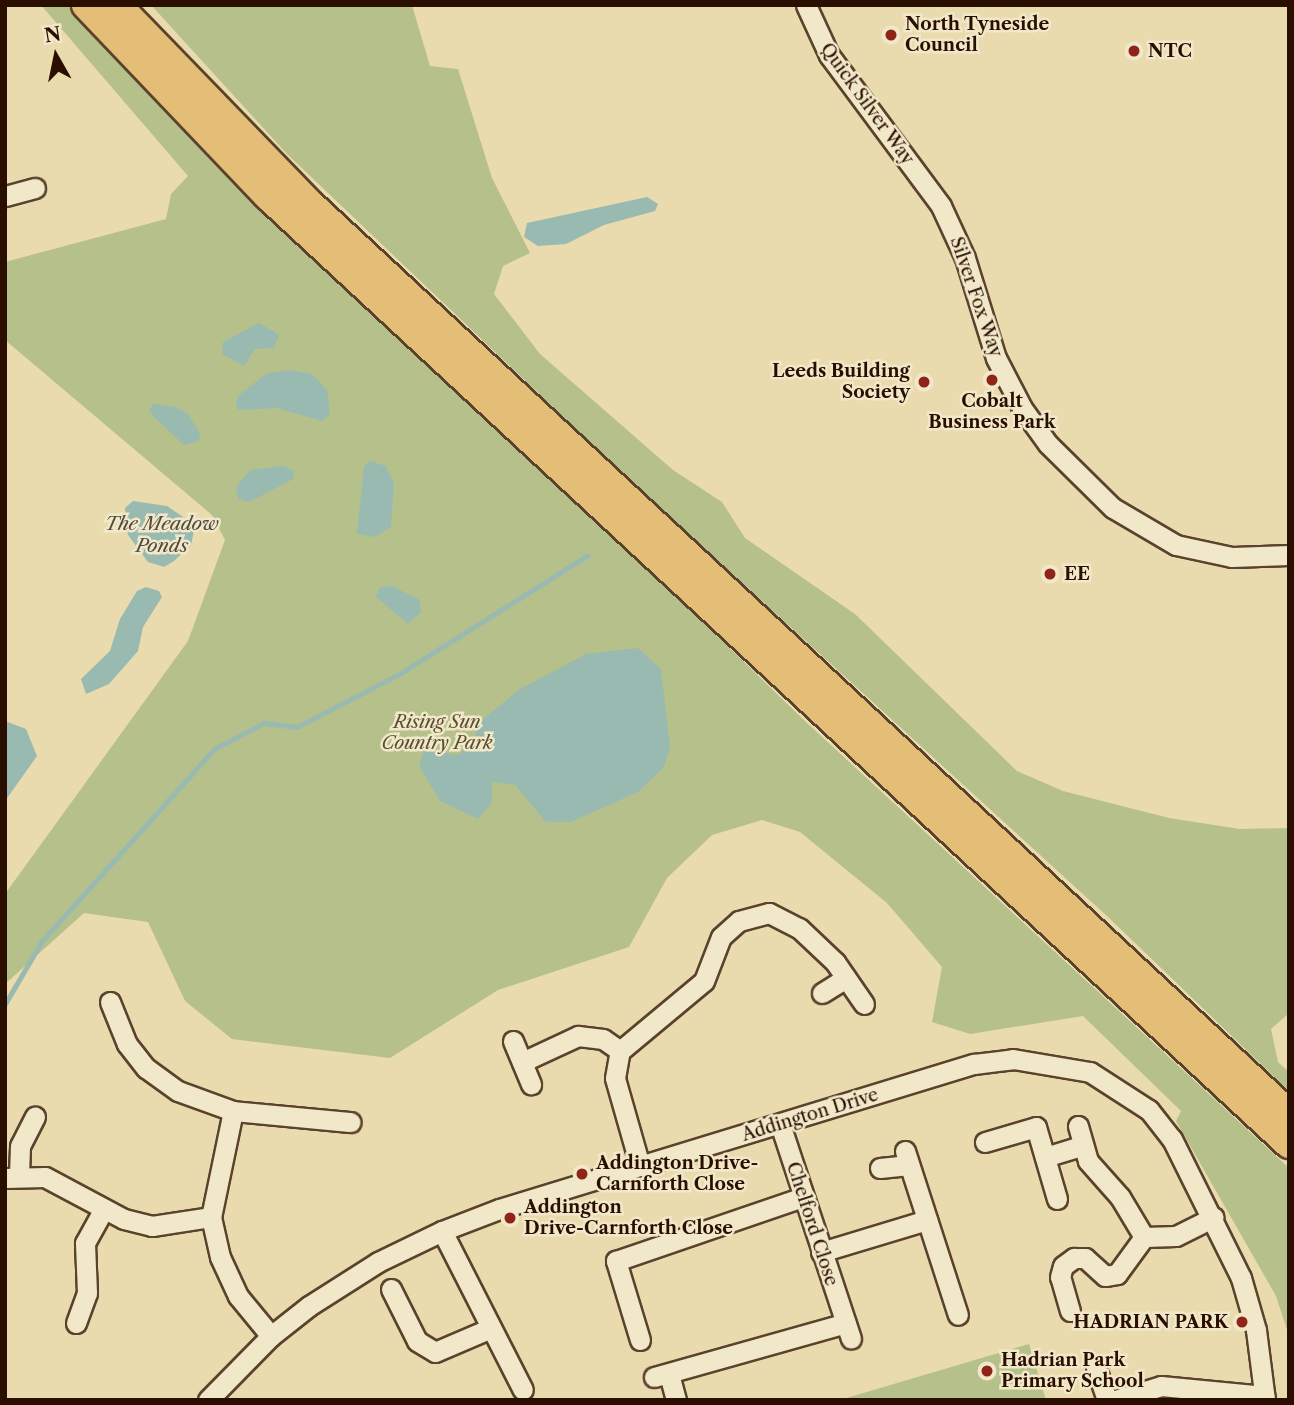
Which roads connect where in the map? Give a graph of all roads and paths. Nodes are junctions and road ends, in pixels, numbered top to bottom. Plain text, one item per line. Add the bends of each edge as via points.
1 (86, 5) edge
2 (117, 5) edge
3 (806, 5) edge
4 (35, 188) dead end
5 (5, 196) edge
6 (936, 198) joint
7 (1289, 555) edge
8 (846, 978) junction
9 (822, 993) dead end
10 (110, 1002) dead end
11 (864, 1004) dead end
12 (513, 1041) dead end
13 (620, 1051) junction
14 (522, 1062) junction
15 (531, 1084) dead end
16 (233, 1111) junction
17 (1289, 1114) edge
18 (35, 1117) dead end
19 (350, 1122) dead end
20 (780, 1124) junction
21 (1078, 1126) dead end
22 (985, 1142) dead end
23 (1289, 1144) edge
24 (1082, 1146) junction
25 (1045, 1157) junction
26 (640, 1166) junction
27 (880, 1168) dead end
28 (12, 1177) edge
29 (803, 1197) junction
30 (1057, 1199) dead end
31 (104, 1209) junction
32 (211, 1217) junction
33 (1214, 1217) junction
34 (927, 1220) junction
35 (442, 1231) junction
36 (1144, 1237) junction
37 (821, 1252) junction
38 (391, 1289) dead end
39 (1070, 1311) dead end
40 (958, 1315) dead end
41 (76, 1324) dead end
42 (491, 1328) junction
43 (271, 1336) junction
44 (640, 1340) dead end
45 (1096, 1368) dead end
46 (514, 1384) dead end
47 (1265, 1398) edge
48 (208, 1400) edge
49 (676, 1400) edge
50 (1107, 1400) edge
51 (1115, 1400) edge

1 - 23 highway via 268,196
2 - 17 highway via 312,205
3 - 6 street, Quick Silver Way via 829,55
4 - 5 street
6 - 7 street, Silver Fox Way via 958,238 981,320 1008,382 1035,426 1069,466 1113,508 1176,545 1231,557
8 - 9 street
8 - 11 street
8 - 13 street via 799,928 769,913 739,921 721,937 704,981
10 - 16 street via 127,1044 146,1068 178,1091
12 - 14 street
13 - 14 street via 603,1039 578,1036
13 - 26 street via 615,1078
14 - 15 street
16 - 19 street
16 - 32 street
18 - 28 street via 20,1146
20 - 26 street, Addington Drive
20 - 29 street, Chelford Close
20 - 33 street, Addington Drive via 974,1064 1045,1061 1090,1072 1120,1087 1149,1110 1172,1139
21 - 24 street
22 - 25 street via 1036,1127
24 - 25 street
24 - 36 street
25 - 30 street
26 - 35 street, Addington Drive
27 - 34 street via 907,1158
28 - 31 street via 45,1177
29 - 37 street, Chelford Close
29 - 44 street via 616,1261
31 - 32 street via 152,1226
31 - 41 street via 85,1243 87,1293
32 - 43 street via 220,1257 233,1286
33 - 36 street via 1175,1236
33 - 47 street, Addington Drive via 1252,1313
34 - 37 street
34 - 40 street
35 - 42 street
35 - 43 street, Addington Drive via 359,1273
36 - 39 street via 1117,1274 1105,1276 1085,1258 1074,1258 1063,1266 1060,1277
37 - 49 street, Chelford Close via 849,1331 661,1375
38 - 42 street via 417,1341 435,1352
42 - 46 street
43 - 48 street, Addington Drive
45 - 50 street
47 - 51 street via 1161,1387

